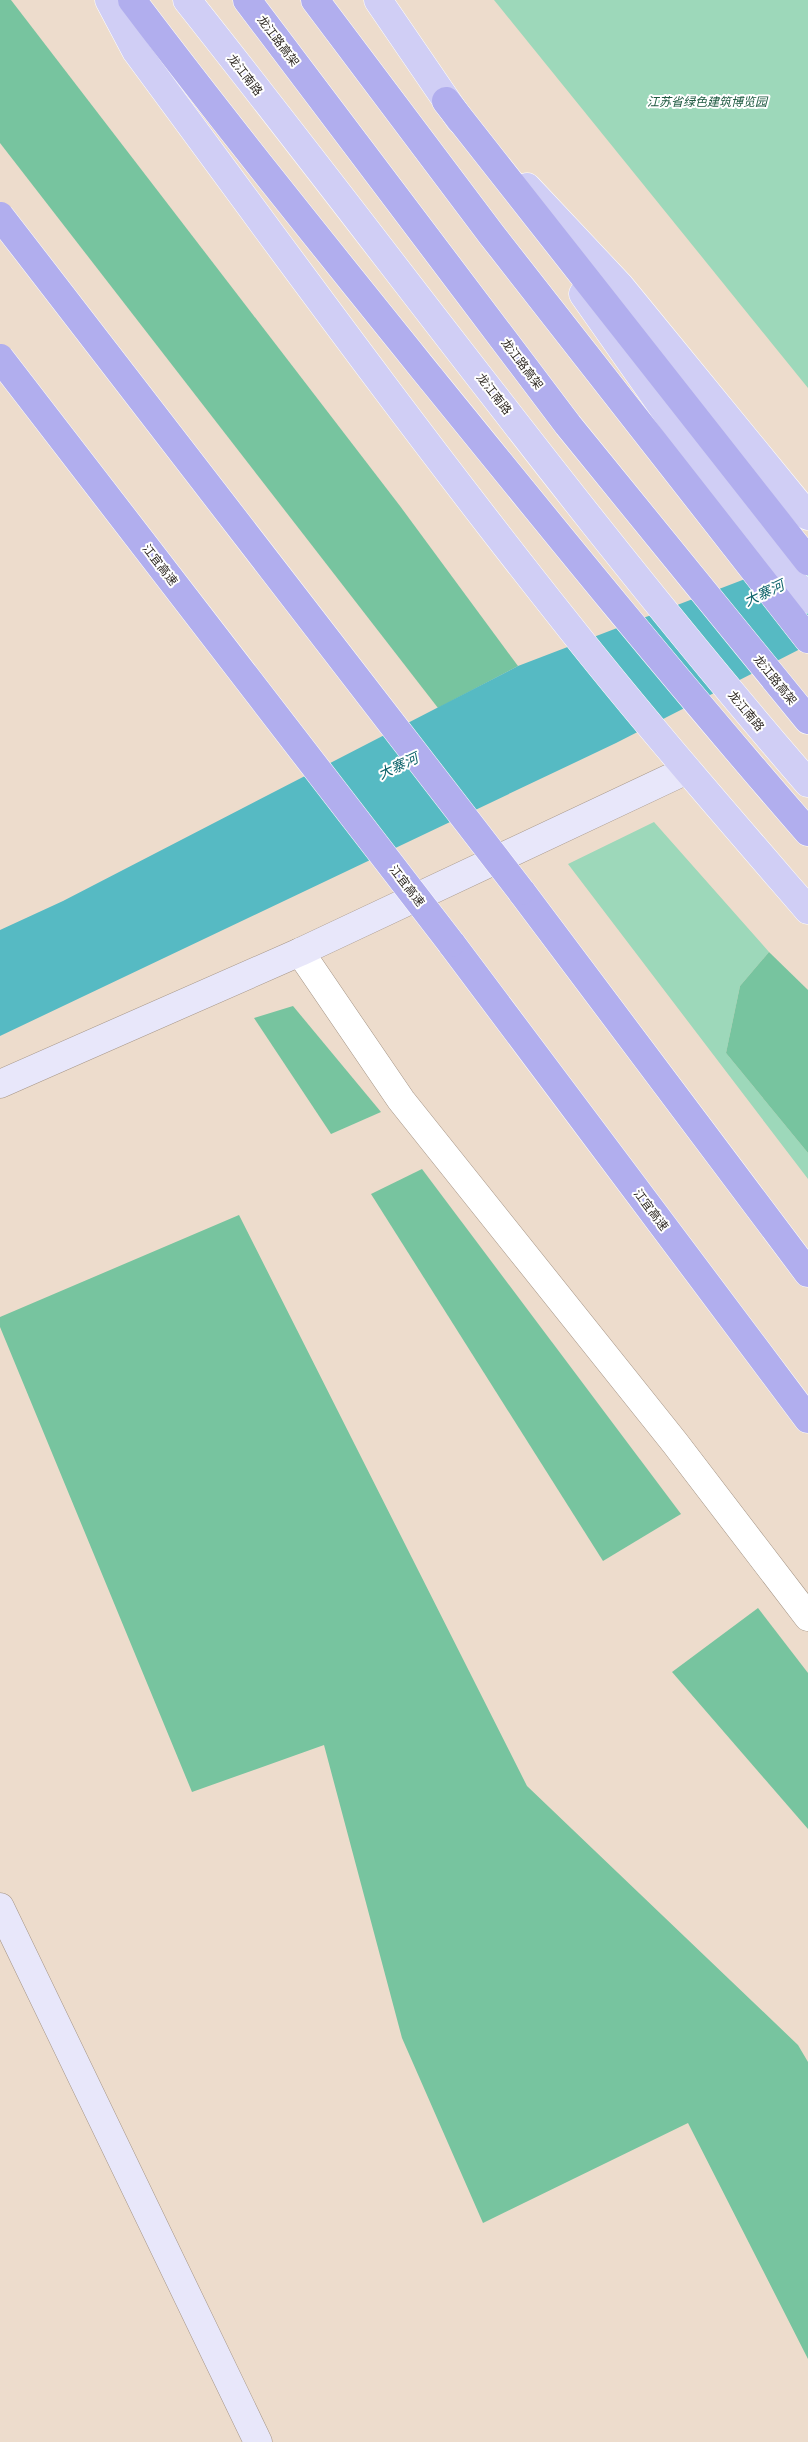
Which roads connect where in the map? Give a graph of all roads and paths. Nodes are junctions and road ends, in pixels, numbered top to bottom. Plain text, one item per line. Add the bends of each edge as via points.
1 (109, 0) edge
2 (132, 0) edge
3 (187, 0) edge
4 (247, 0) edge
5 (315, 0) edge
6 (378, 0) edge
7 (446, 101) junction
8 (0, 216) edge
9 (0, 358) edge
10 (803, 510) edge
11 (808, 561) edge
12 (808, 599) edge
13 (808, 639) edge
14 (808, 720) edge
15 (687, 770) junction
16 (808, 783) edge
17 (808, 832) edge
18 (808, 910) edge
19 (300, 952) junction
20 (0, 1084) edge
21 (808, 1273) edge
22 (808, 1419) edge
23 (808, 1617) edge
24 (0, 1906) edge
25 (258, 2442) edge

1 - 15 main road via 136,52 377,378 565,621
2 - 17 highway via 218,112 603,591
3 - 16 main road, 龙江南路 via 642,586
4 - 14 highway, 龙江路高架 via 568,425
5 - 13 highway via 491,234
6 - 7 main road
7 - 10 main road via 620,286
7 - 11 highway
7 - 12 main road via 746,526
8 - 21 highway, bridge via 521,891
9 - 22 highway, 江宜高速, bridge via 451,943
15 - 18 main road
15 - 19 street
19 - 20 street
19 - 23 street via 401,1100 675,1443
24 - 25 street

